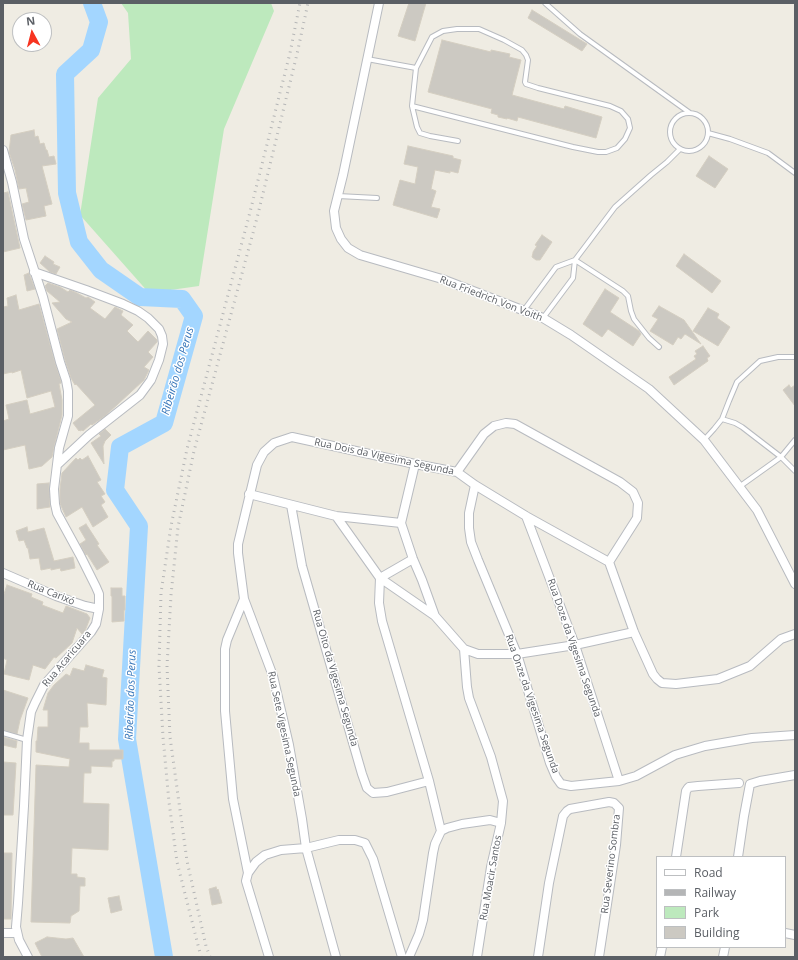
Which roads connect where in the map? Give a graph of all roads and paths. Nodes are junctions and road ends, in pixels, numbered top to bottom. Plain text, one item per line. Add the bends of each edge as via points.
1 (379, 3) edge
2 (545, 3) edge
3 (367, 59) junction
4 (416, 68) junction
5 (412, 106) junction
6 (690, 113) junction
7 (708, 133) junction
8 (458, 141) dead end
9 (680, 149) junction
10 (3, 150) edge
11 (795, 173) edge
12 (12, 182) junction
13 (3, 184) edge
14 (338, 196) junction
15 (377, 198) dead end
16 (574, 260) junction
17 (34, 272) junction
18 (524, 310) junction
19 (543, 318) junction
20 (659, 346) dead end
21 (795, 357) edge
22 (722, 419) junction
23 (704, 440) junction
24 (795, 440) edge
25 (781, 457) junction
26 (58, 464) junction
27 (415, 464) junction
28 (458, 472) junction
29 (795, 472) edge
30 (475, 485) junction
31 (739, 487) junction
32 (249, 494) junction
33 (291, 504) junction
34 (336, 516) junction
35 (526, 516) junction
36 (401, 524) junction
37 (413, 559) junction
38 (609, 562) junction
39 (3, 573) edge
40 (380, 578) junction
41 (795, 584) edge
42 (244, 599) junction
43 (99, 609) junction
44 (435, 616) junction
45 (634, 632) junction
46 (795, 634) edge
47 (575, 645) junction
48 (464, 649) junction
49 (517, 654) junction
50 (3, 734) edge
51 (795, 735) edge
52 (27, 740) junction
53 (795, 775) edge
54 (428, 781) junction
55 (619, 781) junction
56 (739, 783) dead end
57 (501, 823) junction
58 (441, 832) junction
59 (306, 848) junction
60 (676, 856) edge
61 (738, 856) edge
62 (248, 873) junction
63 (3, 933) edge
64 (17, 933) junction
65 (28, 957) edge
66 (269, 957) edge
67 (336, 957) edge
68 (402, 957) edge
69 (409, 957) edge
70 (477, 957) edge
71 (538, 957) edge
72 (599, 957) edge

1 - 3 street, Rua Friedrich Von Voith
2 - 6 lane via 580,34
3 - 4 lane
3 - 14 street, Rua Friedrich Von Voith
4 - 5 lane
4 - 5 lane via 432,37 457,28 478,29 522,50 528,60 526,84 610,106 621,111 628,119 630,128 617,148 598,152
5 - 8 lane via 420,133
6 - 7 lane via 704,119
6 - 9 lane via 676,117 670,130 670,138
7 - 9 lane via 706,140 695,150
7 - 11 lane via 768,153
9 - 16 lane via 615,207
10 - 12 street, Rua Acaricuara
12 - 13 street
12 - 17 street, Rua Acaricuara
14 - 15 lane
14 - 18 street, Rua Friedrich Von Voith via 334,211 336,228 348,248 360,255 442,280
16 - 18 lane via 556,267
16 - 19 lane via 573,278
16 - 20 lane via 628,296 634,319
17 - 26 street, Rua Acaricuara via 68,391 68,416 59,448
17 - 26 street via 138,311 159,329 162,336 159,360 151,380 140,395
18 - 19 street, Rua Friedrich Von Voith
19 - 23 street, Rua Friedrich Von Voith via 649,389
21 - 22 lane via 760,361 737,382
22 - 23 lane
22 - 25 lane via 742,427
23 - 31 street, Rua Friedrich Von Voith
24 - 25 lane
25 - 29 lane
25 - 31 lane
26 - 43 street, Rua Acaricuara via 54,489 57,514 96,587 99,594
27 - 28 street, Rua Dois da Vigesima Segunda
27 - 32 street, Rua Dois da Vigesima Segunda via 292,437 274,443 264,452 257,465
27 - 36 street
28 - 30 street, Rua Dois da Vigesima Segunda
28 - 38 street via 484,434 494,426 506,423 515,424 620,482 633,492 638,503 637,518
30 - 35 street, Rua Dois da Vigesima Segunda
30 - 49 street, Rua Onze da Vigesima Segunda via 469,513 471,542
31 - 41 street, Rua Friedrich Von Voith via 757,510
32 - 33 street
32 - 42 street, Rua Dois da Vigesima Segunda via 238,544
33 - 34 street
33 - 54 street, Rua Oito da Vigesima Segunda via 302,566 367,788 373,793 387,792
34 - 36 street
34 - 40 street
35 - 38 street, Rua Dois da Vigesima Segunda
35 - 47 street, Rua Doze da Vigesima Segunda
36 - 37 street
37 - 40 street
37 - 44 street
38 - 45 street
39 - 43 street, Rua Carixó via 56,596
40 - 44 street
40 - 54 street via 379,603 382,621
42 - 59 street, Rua Sete Vigesima Segunda via 273,676 289,745
42 - 62 street via 225,649 225,711 233,799
43 - 52 street, Rua Acaricuara via 96,624 91,632 44,685 34,703
44 - 48 street
45 - 46 street via 657,679 676,684 718,679 750,666 781,639
45 - 47 street
47 - 49 street
47 - 55 street, Rua Doze da Vigesima Segunda
48 - 49 street via 478,654
48 - 57 street via 467,687 503,801
49 - 55 street, Rua Onze da Vigesima Segunda via 550,763 561,784 571,786
50 - 52 lane
51 - 55 street, Rua Onze da Vigesima Segunda via 752,738 705,746 675,755 636,776
52 - 64 street, Rua Acaricuara
53 - 61 street via 750,784
54 - 58 street
56 - 60 street via 688,788
57 - 58 street, Rua Moacir Santos via 493,820 483,821 453,826
57 - 70 street, Rua Moacir Santos via 491,867
58 - 69 street via 433,852 423,920
59 - 62 street via 281,850 265,855
59 - 67 street, Rua Sete Vigesima Segunda
59 - 68 street via 339,840 355,840 365,844 373,859
62 - 66 street via 246,881
63 - 64 street
64 - 65 street, Rua Acaricuara
71 - 72 street, Rua Severino Sombra via 548,883 563,816 570,809 609,802 619,808

